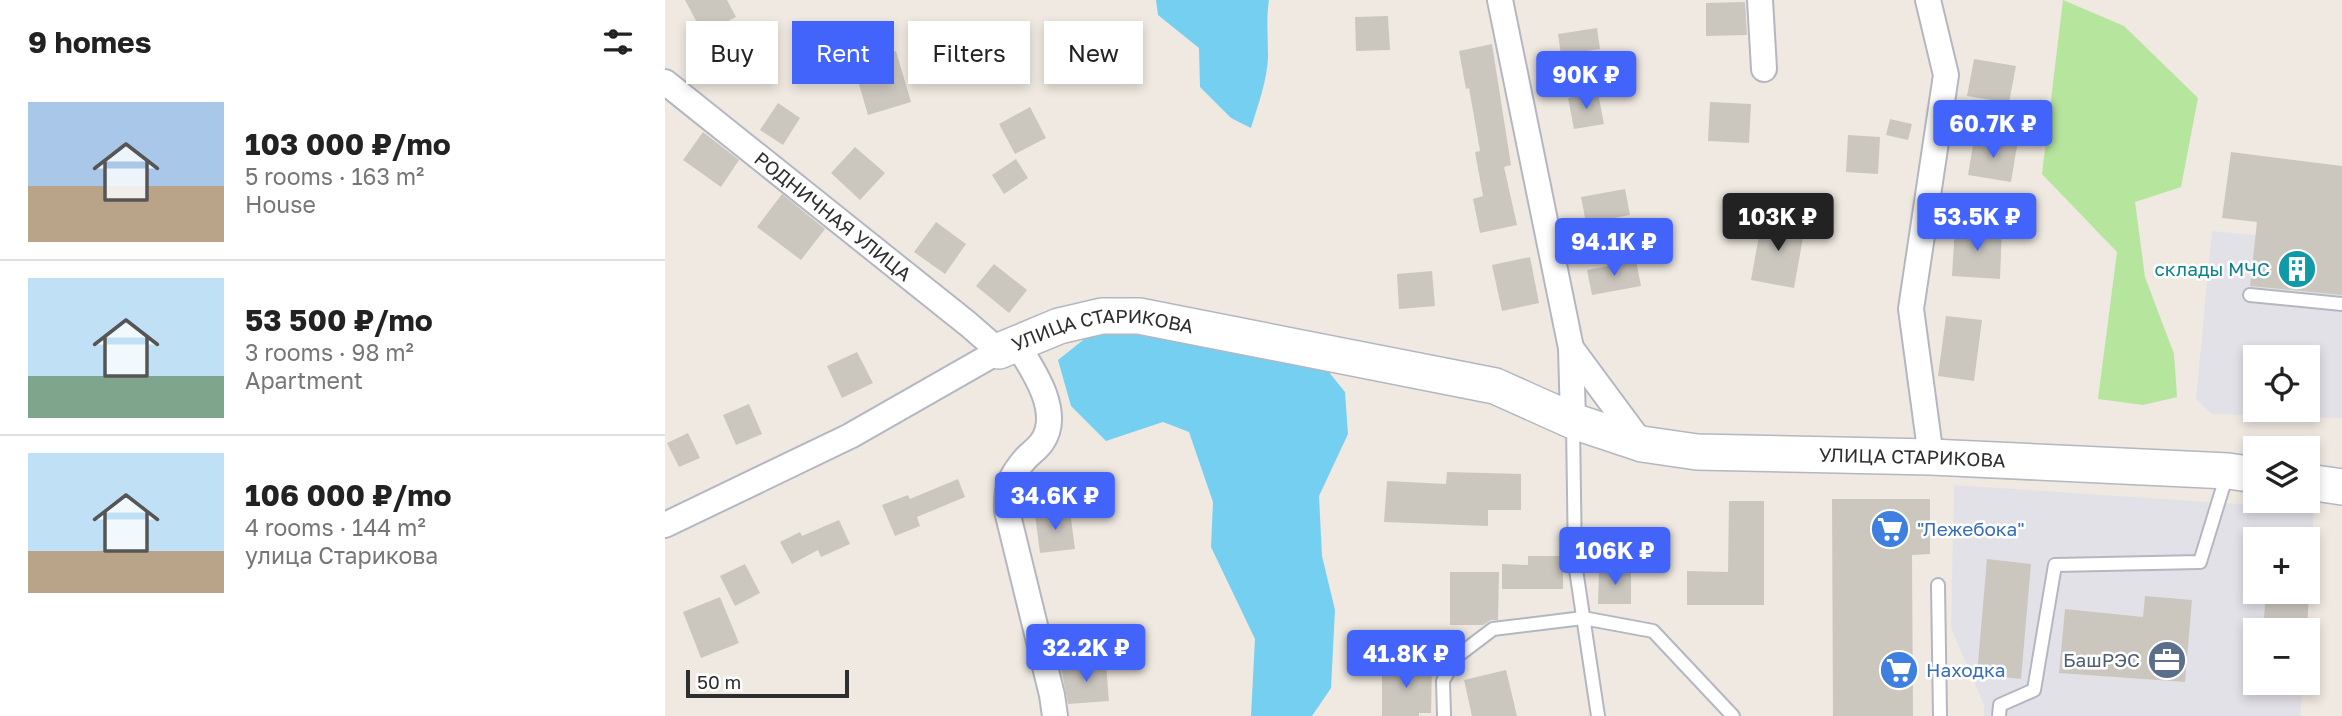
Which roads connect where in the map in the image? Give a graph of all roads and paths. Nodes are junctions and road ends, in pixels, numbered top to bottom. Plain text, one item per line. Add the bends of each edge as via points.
1 (1500, 0) edge
2 (1760, 0) edge
3 (1928, 0) edge
4 (1764, 69) dead end
5 (665, 82) edge
6 (2250, 295) dead end
7 (2342, 304) edge
8 (1008, 347) junction
9 (1570, 348) junction
10 (1573, 421) junction
11 (1642, 444) junction
12 (1931, 457) junction
13 (2242, 473) edge
14 (2320, 483) edge
15 (2342, 486) edge
16 (665, 525) edge
17 (1938, 585) dead end
18 (1583, 618) junction
19 (1055, 716) edge
20 (1444, 716) edge
21 (1598, 716) edge
22 (1733, 716) edge
23 (1940, 716) edge
24 (1999, 716) edge

1 - 9 street
2 - 4 street
3 - 12 street via 1946,75 1911,309
5 - 8 street, РОДНИЧНАЯ УЛИЦА via 968,324
6 - 7 lane
8 - 10 street, УЛИЦА СТАРИКОВА via 1059,326 1102,316 1139,316 1495,386
8 - 16 street, УЛИЦА СТАРИКОВА via 850,436
8 - 19 street, РОДНИЧНАЯ УЛИЦА via 1035,373 1046,398 1049,424 1043,441 1010,479 1006,495
9 - 10 street
9 - 11 street
10 - 11 street, УЛИЦА СТАРИКОВА
10 - 18 lane via 1575,563
11 - 12 street, УЛИЦА СТАРИКОВА via 1697,452
12 - 13 street, УЛИЦА СТАРИКОВА
13 - 24 lane via 2200,562 2055,565 2034,690 2000,705
14 - 15 street
17 - 23 lane
18 - 20 lane via 1493,629 1456,657 1443,681
18 - 21 lane
18 - 22 lane via 1653,631

